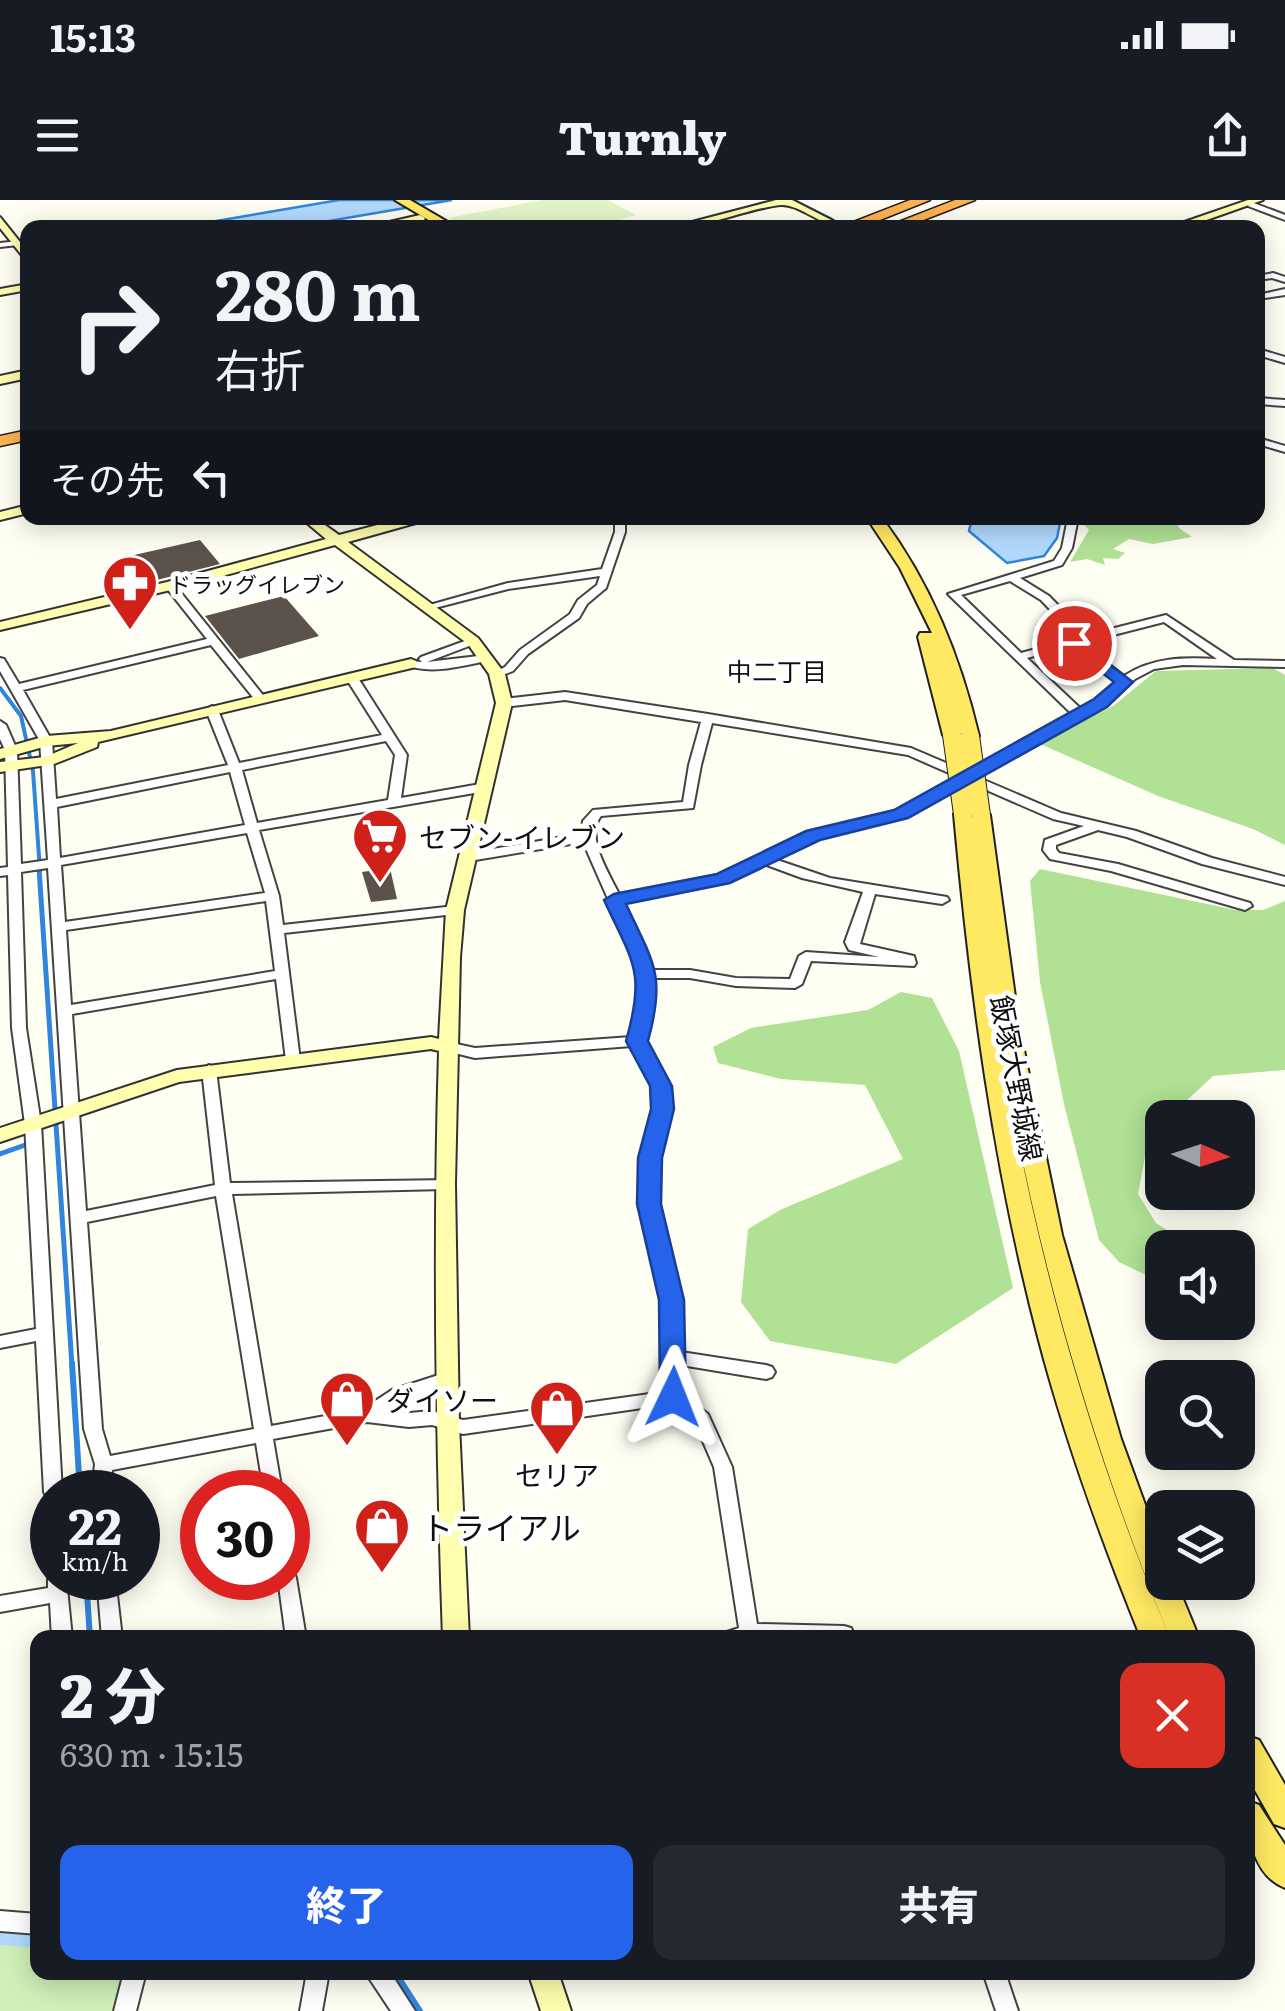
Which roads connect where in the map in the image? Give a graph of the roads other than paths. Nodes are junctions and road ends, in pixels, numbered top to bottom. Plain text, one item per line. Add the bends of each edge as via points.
1 (386, 200) edge
2 (401, 200) edge
3 (786, 200) edge
4 (923, 200) edge
5 (938, 200) edge
6 (950, 200) edge
7 (968, 200) edge
8 (989, 200) edge
9 (1254, 202) edge
10 (420, 218) junction
11 (1285, 218) edge
12 (0, 220) edge
13 (410, 220) edge
14 (423, 220) edge
15 (439, 220) edge
16 (706, 220) edge
17 (827, 220) edge
18 (867, 220) edge
19 (888, 220) edge
20 (891, 220) edge
21 (914, 220) edge
22 (935, 220) edge
23 (1197, 220) edge
24 (16, 244) junction
25 (0, 246) edge
26 (20, 249) edge
27 (318, 525) edge
28 (394, 525) edge
29 (620, 525) edge
30 (863, 525) edge
31 (879, 525) edge
32 (1071, 525) edge
33 (340, 541) junction
34 (605, 572) junction
35 (1012, 577) junction
36 (170, 586) junction
37 (431, 606) junction
38 (0, 626) edge
39 (214, 641) junction
40 (473, 641) junction
41 (1079, 641) junction
42 (1018, 658) junction
43 (0, 662) edge
44 (1230, 662) junction
45 (411, 664) junction
46 (1285, 664) edge
47 (492, 666) junction
48 (352, 678) junction
49 (1124, 682) junction
50 (18, 688) junction
51 (260, 699) junction
52 (504, 703) junction
53 (212, 710) junction
54 (1079, 714) junction
55 (708, 718) junction
56 (0, 725) edge
57 (961, 735) junction
58 (111, 736) junction
59 (390, 737) junction
60 (46, 741) junction
61 (6, 759) edge
62 (48, 761) junction
63 (235, 768) junction
64 (970, 776) junction
65 (486, 788) junction
66 (52, 804) junction
67 (394, 804) junction
68 (972, 814) junction
69 (1097, 826) junction
70 (254, 828) junction
71 (587, 837) junction
72 (469, 856) junction
73 (764, 859) junction
74 (52, 862) junction
75 (11, 869) edge
76 (1285, 881) edge
77 (870, 890) junction
78 (272, 896) junction
79 (614, 900) junction
80 (942, 900) dead end
81 (1245, 906) dead end
82 (455, 910) junction
83 (59, 927) junction
84 (276, 930) junction
85 (282, 974) junction
86 (648, 974) junction
87 (65, 1011) junction
88 (20, 1028) junction
89 (0, 1034) edge
90 (637, 1041) junction
91 (447, 1046) junction
92 (293, 1060) junction
93 (208, 1070) junction
94 (73, 1110) junction
95 (32, 1124) junction
96 (0, 1135) edge
97 (445, 1184) junction
98 (223, 1190) junction
99 (81, 1218) junction
100 (45, 1333) junction
101 (0, 1342) edge
102 (675, 1356) junction
103 (766, 1372) dead end
104 (448, 1379) junction
105 (673, 1397) junction
106 (367, 1415) junction
107 (447, 1424) junction
108 (264, 1433) junction
109 (104, 1464) junction
110 (52, 1470) edge
111 (103, 1470) edge
112 (270, 1470) edge
113 (30, 1595) edge
114 (58, 1600) edge
115 (108, 1600) edge
116 (290, 1600) edge
117 (0, 1604) edge
118 (61, 1630) edge
119 (111, 1630) edge
120 (295, 1630) edge
121 (456, 1630) edge
122 (744, 1630) edge
123 (1153, 1630) edge
124 (1182, 1630) edge
125 (1255, 1762) edge
126 (1285, 1814) edge
127 (1255, 1827) edge
128 (1285, 1873) edge
129 (0, 1921) edge
130 (30, 1923) edge
131 (133, 1980) edge
132 (316, 1980) edge
133 (382, 1980) edge
134 (546, 1980) edge
135 (997, 1980) edge
136 (125, 2011) edge
137 (310, 2011) edge
138 (404, 2011) edge
139 (556, 2011) edge
140 (1007, 2011) edge

1 - 10 main road
2 - 15 main road
3 - 16 street
3 - 17 street
4 - 18 highway
5 - 19 highway
6 - 20 highway
7 - 21 highway
8 - 22 highway
9 - 11 street
9 - 23 street
10 - 13 street
10 - 14 main road
12 - 24 street
24 - 25 street
24 - 26 street
27 - 33 street
28 - 33 street
29 - 34 street
30 - 57 main road, 飯塚大野城線 via 916,610
31 - 57 main road, 飯塚大野城線 via 932,612 961,692
32 - 35 street via 1058,563
33 - 36 street
33 - 37 street
34 - 37 street
34 - 47 street via 602,586 574,616 509,668
35 - 41 street via 1046,598
35 - 42 street via 953,594
36 - 38 street
36 - 39 street
37 - 40 street
39 - 50 street
39 - 51 street
40 - 45 street
40 - 47 street
41 - 42 street
41 - 44 street via 1166,618
41 - 49 street
42 - 54 street
43 - 50 street
44 - 46 street
44 - 49 street via 1150,666
45 - 47 street
45 - 48 street
47 - 52 street
48 - 51 street
48 - 59 street
49 - 54 street
50 - 60 street
51 - 53 street
52 - 55 street via 565,696
52 - 65 street
53 - 58 street
53 - 63 street
54 - 64 street
55 - 64 street via 911,752
55 - 71 street via 689,805 598,813
56 - 61 street
57 - 68 main road, 飯塚大野城線, bridge
58 - 60 street
58 - 62 street
59 - 63 street
59 - 67 street via 401,756
60 - 61 street
60 - 62 street
61 - 62 street
61 - 75 street
62 - 66 street
63 - 66 street
63 - 70 street
64 - 69 street via 1057,816
64 - 73 street via 901,814 813,836
65 - 67 street
65 - 72 street
66 - 74 street
67 - 70 street
68 - 123 main road, 飯塚大野城線 via 985,1026 1048,1328 1088,1465
68 - 124 main road, 飯塚大野城線 via 1043,1203 1110,1452
69 - 76 street
69 - 81 street via 1048,850
70 - 74 street
70 - 78 street
71 - 72 street
71 - 79 street
72 - 82 street
73 - 77 street via 797,875
73 - 79 street via 723,878
74 - 75 street
74 - 83 street
75 - 88 street
77 - 80 street
77 - 86 street via 854,947 895,954 909,964 806,956 795,984
78 - 83 street
78 - 84 street
79 - 86 street
82 - 84 street
82 - 91 street
83 - 87 street
84 - 85 street
85 - 87 street
85 - 92 street
86 - 90 street
87 - 94 street
88 - 89 street
88 - 95 street
90 - 91 street via 474,1053
90 - 102 street via 661,1086 649,1204 672,1300
91 - 92 street via 432,1042
91 - 97 street
92 - 93 street
93 - 94 street
93 - 98 street
94 - 95 street
94 - 99 street
95 - 96 street
95 - 100 street
97 - 98 street
97 - 104 street
98 - 99 street
98 - 108 street
99 - 109 street via 93,1429
100 - 101 street
100 - 110 street
102 - 103 street
102 - 105 street
104 - 106 street via 398,1395
104 - 107 street
105 - 107 street via 463,1428
105 - 122 street via 702,1419 723,1467
106 - 107 street
106 - 108 street
107 - 121 street
108 - 109 street
108 - 112 street
109 - 111 street
113 - 117 street
114 - 118 street
115 - 119 street
116 - 120 street
125 - 126 main road
127 - 128 main road
129 - 130 street
131 - 136 street
132 - 137 street
133 - 138 street
134 - 139 street
135 - 140 street

